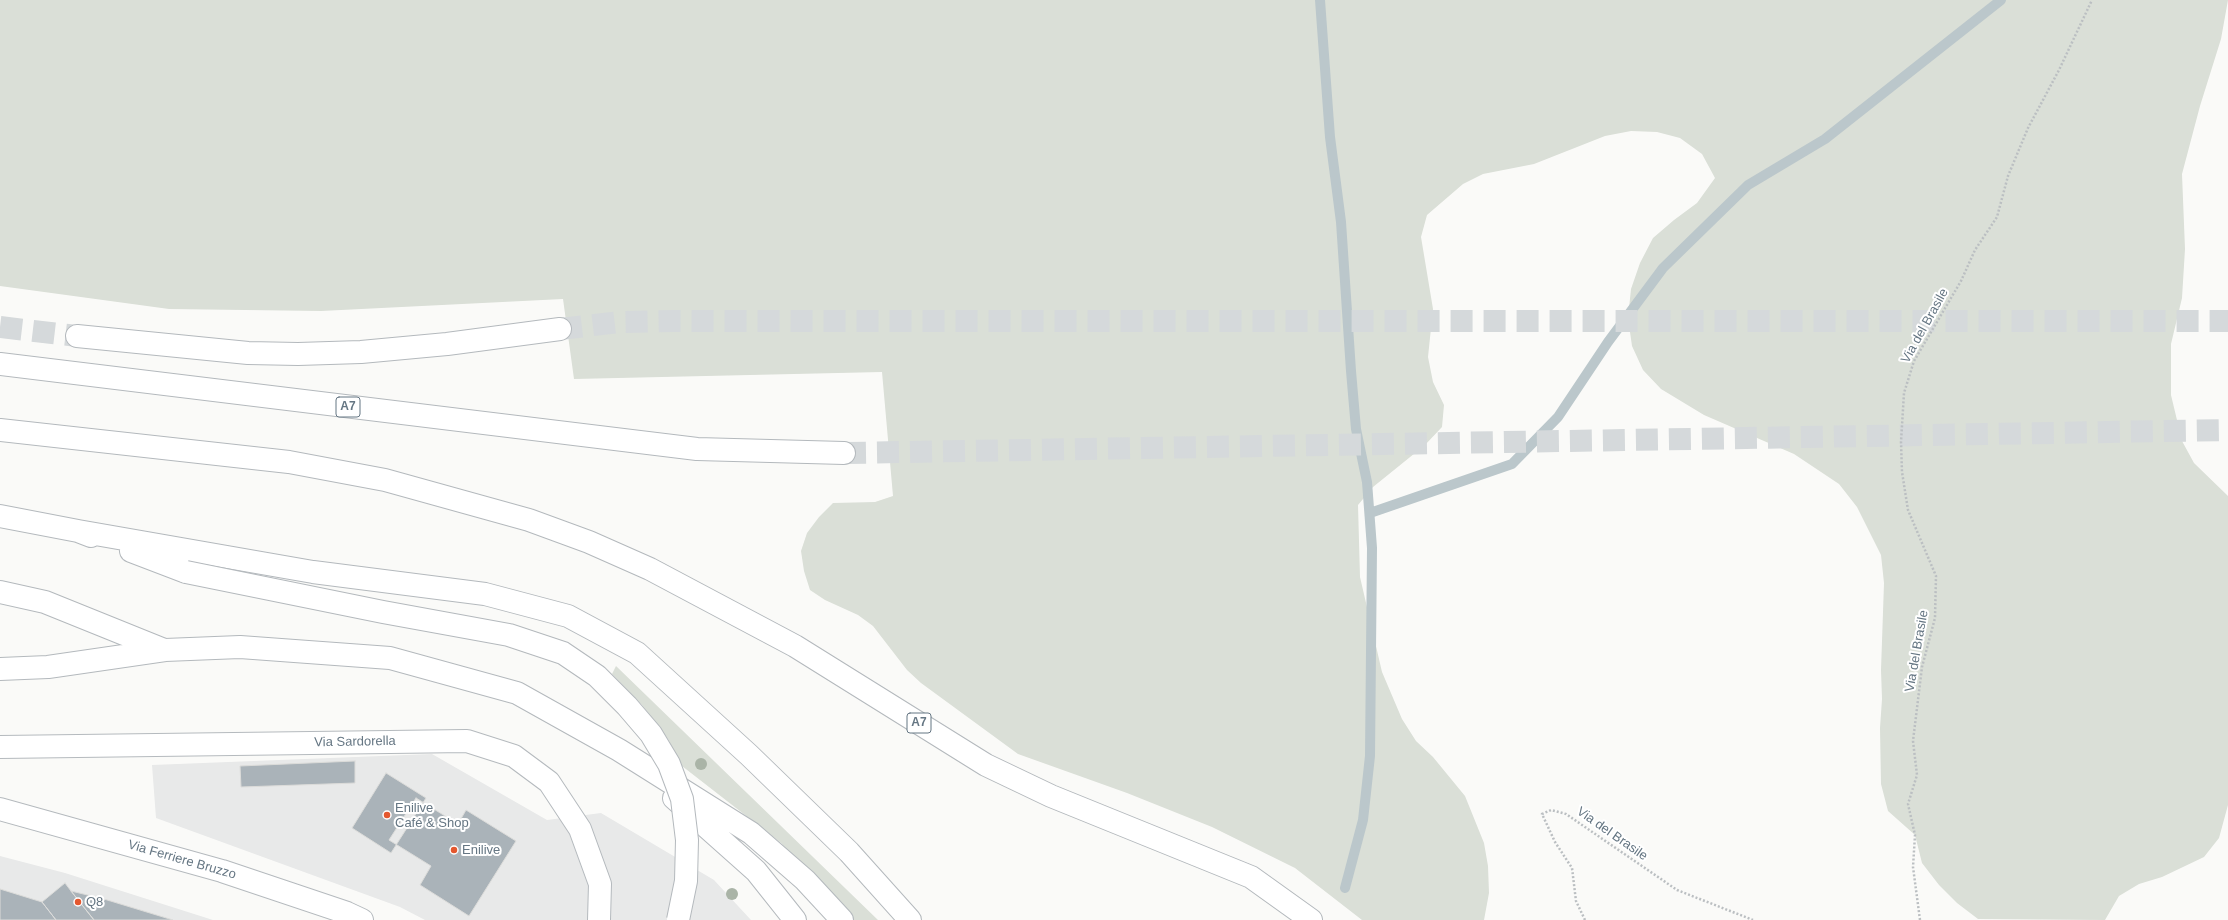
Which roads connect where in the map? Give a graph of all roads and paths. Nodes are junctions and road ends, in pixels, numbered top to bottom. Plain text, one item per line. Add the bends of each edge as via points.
1 (2092, 0) edge
2 (560, 329) tunnel mouth
3 (77, 336) tunnel mouth
4 (0, 364) edge
5 (0, 430) edge
6 (844, 453) tunnel mouth
7 (0, 516) edge
8 (78, 531) junction
9 (0, 592) edge
10 (165, 650) junction
11 (0, 669) edge
12 (0, 747) edge
13 (619, 750) junction
14 (0, 809) edge
15 (362, 920) edge
16 (599, 920) edge
17 (678, 920) edge
18 (795, 920) edge
19 (842, 920) edge
20 (910, 920) edge
21 (1311, 920) edge
22 (1585, 920) edge
23 (1753, 920) edge
24 (1920, 920) edge

1 - 24 path, Via del Brasile via 2028,128 2008,176 1997,217 1975,250 1961,281 1914,361 1904,394 1902,472 1908,510 1936,576 1934,618 1922,667 1914,741 1917,775 1908,804 1915,835 1913,867
2 - 3 main road via 447,344 298,354 240,352
4 - 6 main road, A7 via 697,449
5 - 21 main road, A7 via 290,462 385,480 530,520 589,542 650,569 795,646 986,765 1051,796 1251,877
7 - 8 main road
8 - 17 main road, bridge via 186,572 509,635 563,653 597,676 627,706 651,734 668,764 682,799 687,840 686,881
8 - 20 main road via 313,572 485,594 568,616 637,653 849,852
9 - 10 main road via 45,602
10 - 11 main road via 48,667
10 - 13 main road via 240,647 390,658 516,693
12 - 16 main road, Via Sardorella via 467,741 514,756 549,782 580,829 600,884
13 - 18 main road via 756,871
13 - 19 main road via 751,833 805,880
14 - 15 main road, Via Ferriere Bruzzo via 222,871
22 - 23 path, Via del Brasile via 1576,901 1572,868 1554,842 1542,814 1551,810 1566,814 1677,890

